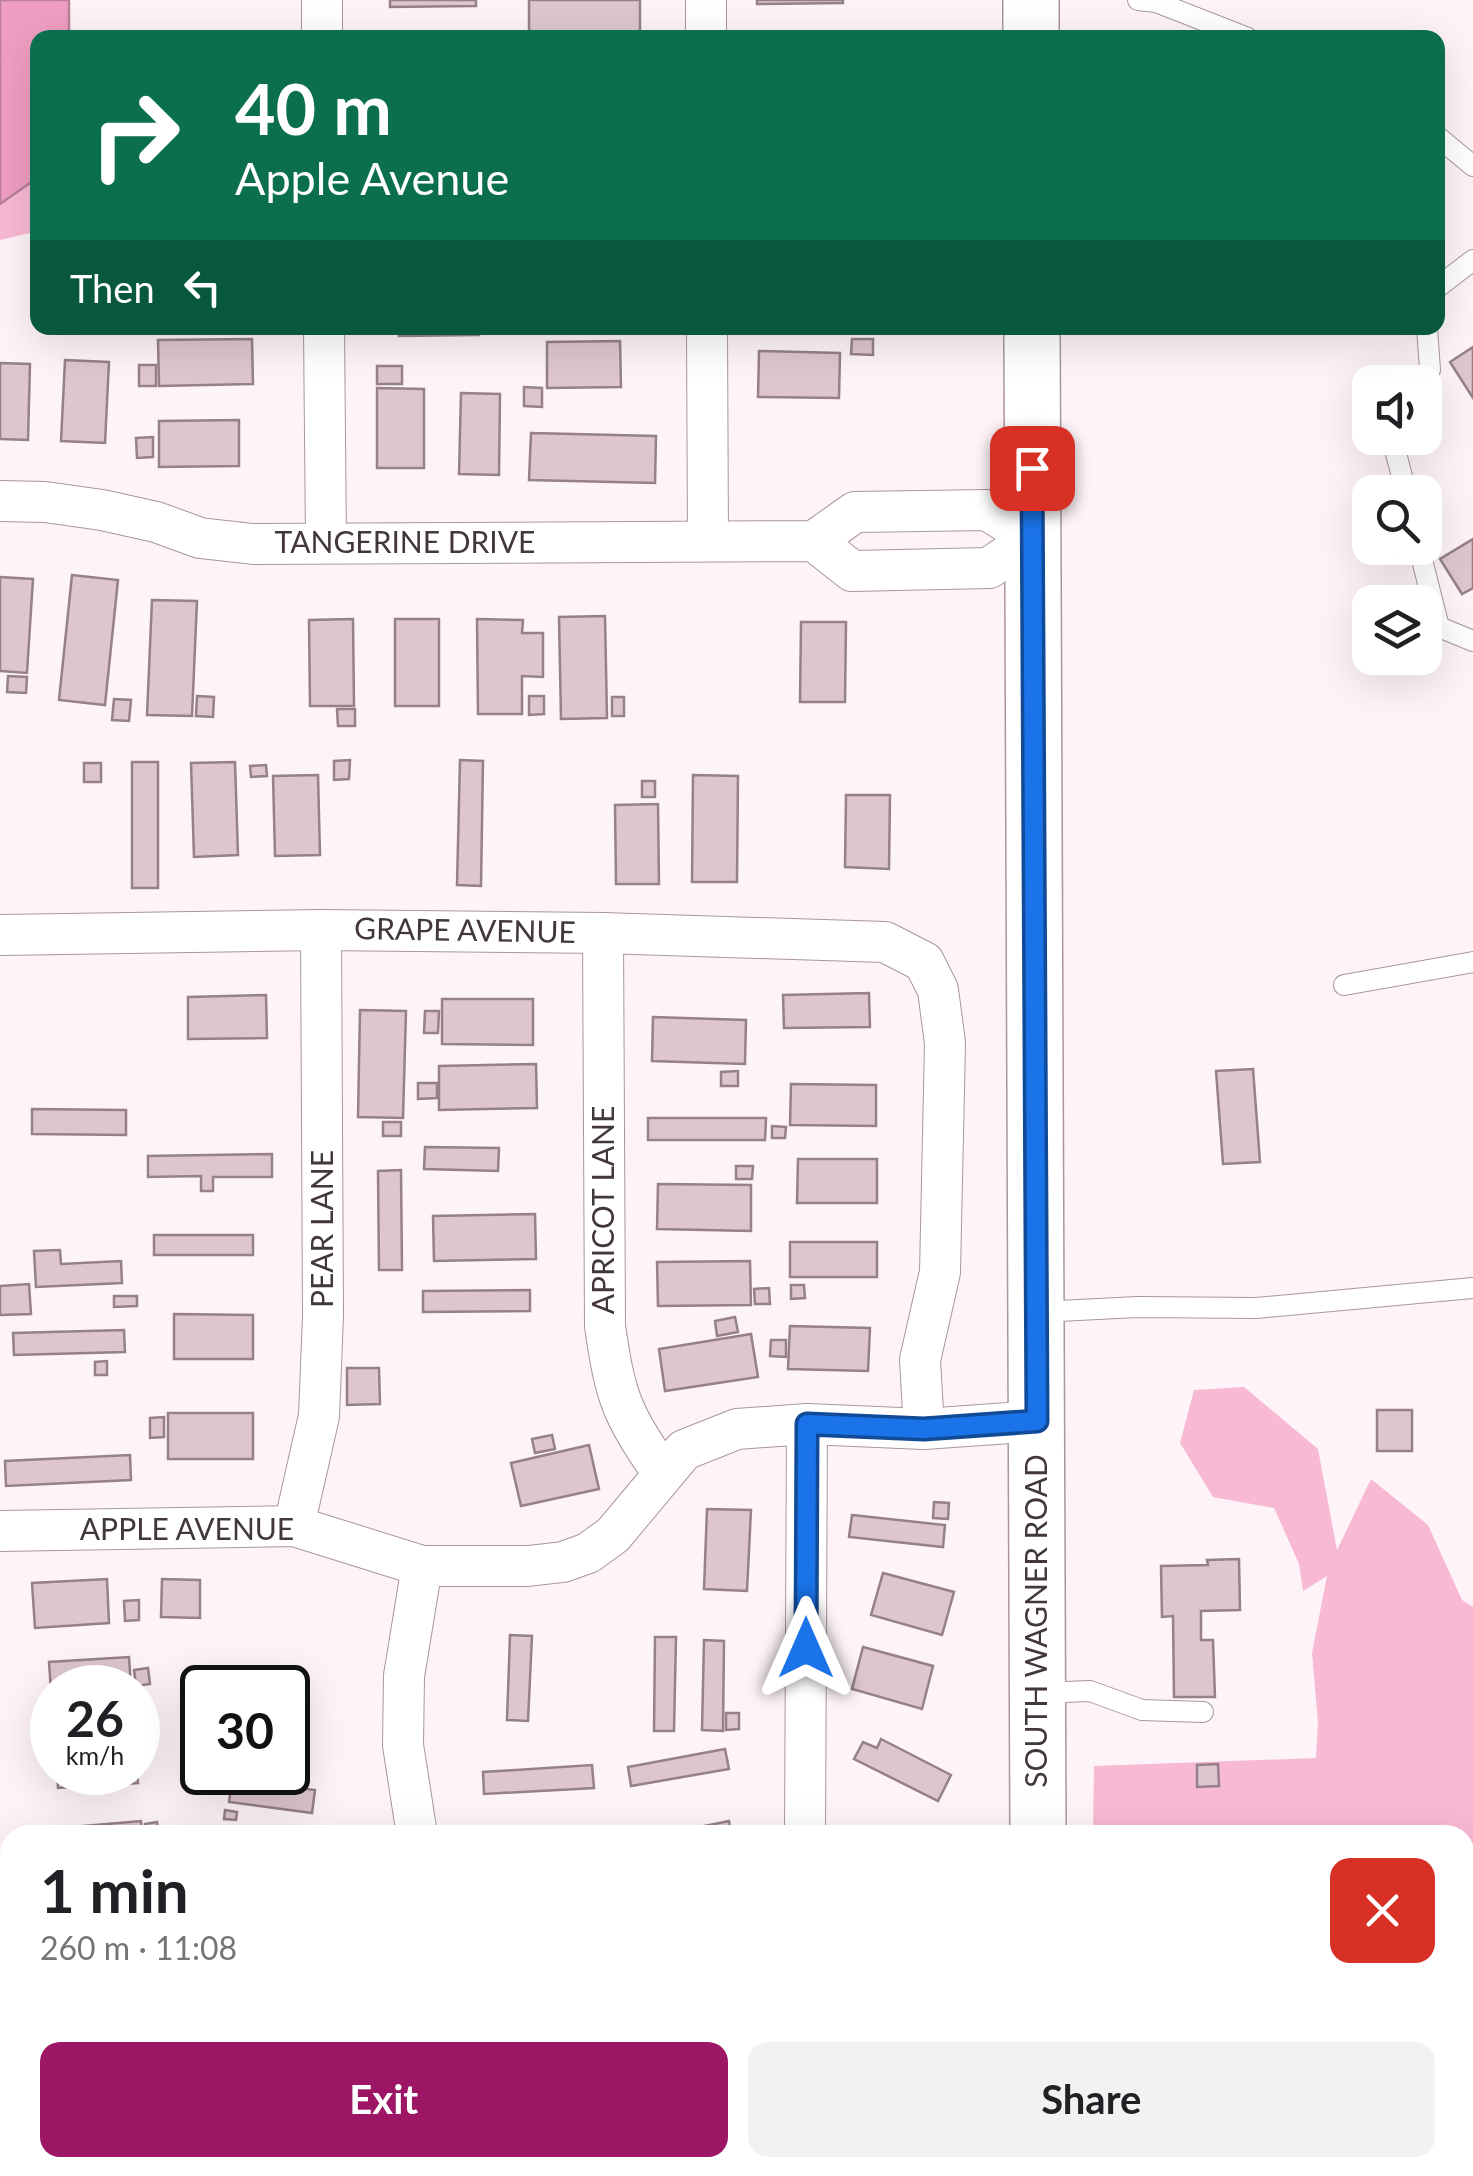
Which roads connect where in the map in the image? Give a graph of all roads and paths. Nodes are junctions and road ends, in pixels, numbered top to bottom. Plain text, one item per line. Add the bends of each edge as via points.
1 (322, 0) edge
2 (706, 0) edge
3 (1031, 0) edge
4 (1138, 0) edge
5 (322, 30) edge
6 (706, 30) edge
7 (1031, 30) edge
8 (1228, 30) edge
9 (1445, 142) edge
10 (1470, 158) edge
11 (1473, 260) edge
12 (1445, 282) edge
13 (324, 335) edge
14 (707, 335) edge
15 (1032, 335) edge
16 (1428, 335) edge
17 (1430, 365) edge
18 (0, 500) edge
19 (1032, 538) junction
20 (708, 541) junction
21 (814, 542) junction
22 (326, 543) junction
23 (1424, 565) edge
24 (1473, 641) edge
25 (321, 930) junction
26 (603, 933) junction
27 (0, 935) edge
28 (1473, 962) edge
29 (1344, 985) dead end
30 (1473, 1288) edge
31 (1036, 1312) junction
32 (1037, 1421) junction
33 (807, 1424) junction
34 (924, 1429) junction
35 (663, 1473) junction
36 (294, 1526) junction
37 (0, 1530) edge
38 (422, 1566) junction
39 (1038, 1693) junction
40 (1204, 1712) dead end
41 (415, 1825) edge
42 (805, 1825) edge
43 (1038, 1825) edge

1 - 5 street
2 - 6 street
3 - 7 main road
4 - 8 lane
9 - 10 lane
11 - 12 lane
13 - 22 street
14 - 20 street
15 - 19 main road, SOUTH WAGNER ROAD
16 - 17 lane
18 - 22 street, TANGERINE DRIVE via 102,510 200,538
19 - 21 street via 987,510 855,512
19 - 21 street via 989,568 852,571
19 - 31 main road, SOUTH WAGNER ROAD
20 - 21 street, TANGERINE DRIVE
20 - 22 street, TANGERINE DRIVE
23 - 24 lane via 1439,627
25 - 26 street, GRAPE AVENUE
25 - 27 street, GRAPE AVENUE
25 - 36 street, PEAR LANE via 319,1416
26 - 34 street, GRAPE AVENUE via 885,942 924,962 938,990 946,1043 940,1272 920,1360
26 - 35 street, APRICOT LANE via 604,1326 614,1388 631,1428
28 - 29 lane
30 - 31 lane via 1256,1308
31 - 32 main road, SOUTH WAGNER ROAD
32 - 34 street, APPLE AVENUE
32 - 39 main road, SOUTH WAGNER ROAD
33 - 34 street, APPLE AVENUE
33 - 35 street, APPLE AVENUE via 737,1429 684,1450
33 - 42 street
35 - 38 street, APPLE AVENUE via 613,1534 588,1553 528,1566
36 - 37 street, APPLE AVENUE
36 - 38 street, APPLE AVENUE
38 - 41 street via 404,1676 403,1746
39 - 40 lane via 1090,1691 1142,1710
39 - 43 main road, SOUTH WAGNER ROAD

